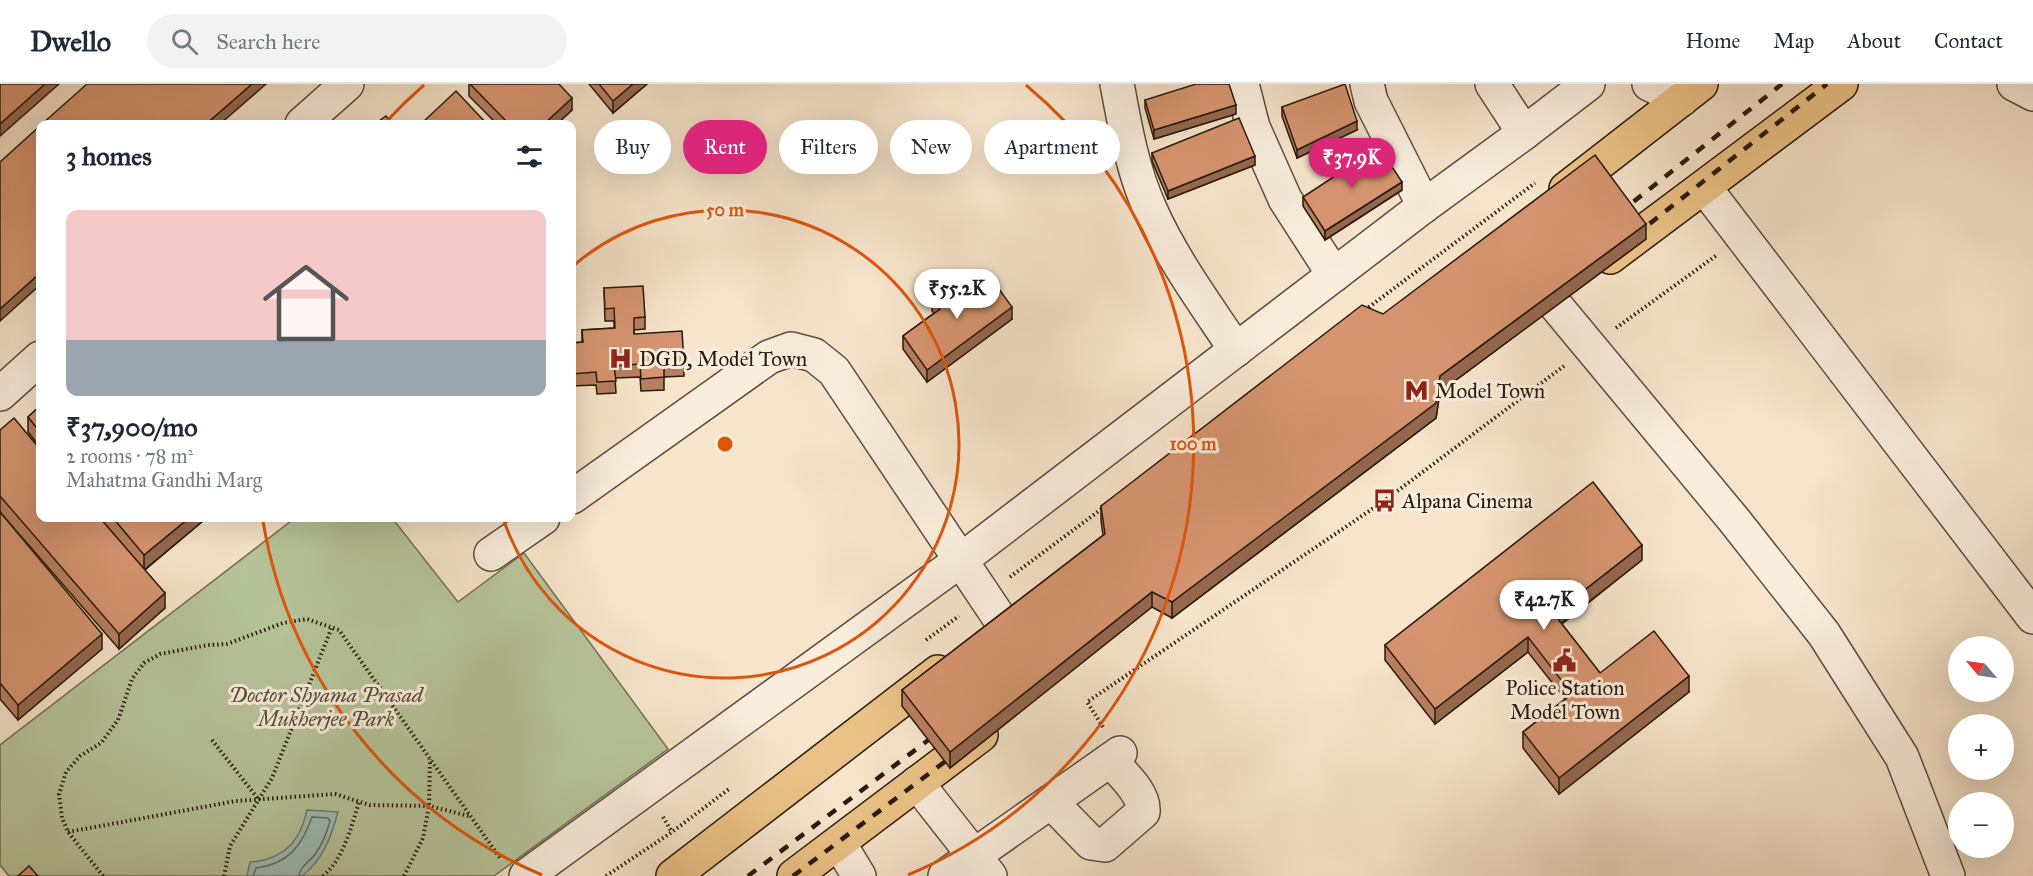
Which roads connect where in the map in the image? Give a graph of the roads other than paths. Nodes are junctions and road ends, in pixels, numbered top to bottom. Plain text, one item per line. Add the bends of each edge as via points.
1 (347, 84) edge
2 (1117, 84) edge
3 (1242, 84) edge
4 (1367, 84) edge
5 (1492, 84) edge
6 (1588, 84) edge
7 (1649, 84) edge
8 (1841, 84) edge
9 (2014, 84) edge
10 (1692, 90) edge
11 (2033, 94) edge
12 (306, 120) edge
13 (1524, 133) junction
14 (1704, 188) junction
15 (1538, 195) edge
16 (1424, 206) junction
17 (1334, 275) junction
18 (1552, 301) junction
19 (1525, 322) edge
20 (1236, 350) junction
21 (36, 362) edge
22 (0, 394) edge
23 (576, 494) edge
24 (537, 522) edge
25 (491, 554) dead end
26 (962, 560) junction
27 (2033, 617) edge
28 (991, 623) joint
29 (1001, 719) edge
30 (917, 783) junction
31 (1051, 802) junction
32 (839, 843) junction
33 (982, 866) edge
34 (513, 867) edge
35 (673, 876) edge
36 (794, 876) edge
37 (860, 876) edge
38 (945, 876) edge
39 (1948, 876) edge

1 - 12 street
2 - 20 street via 1129,149 1149,208 1184,272
3 - 17 street via 1253,127 1285,199
4 - 16 street via 1371,101
5 - 13 street
6 - 13 street
7 - 10 street
8 - 14 main road
9 - 11 street
10 - 15 main road
13 - 16 street
14 - 18 main road
14 - 27 street
16 - 17 street
17 - 20 street
18 - 19 main road
18 - 39 street via 1824,634 1902,757
20 - 26 street
21 - 22 street
23 - 26 street via 769,357 791,349 814,355 834,371
24 - 25 street
26 - 28 street
26 - 34 street
28 - 35 main road
29 - 30 main road
30 - 32 main road
30 - 33 street
31 - 31 street via 1115,756 1144,804 1143,812 1105,845 1091,843
31 - 33 street
32 - 36 main road
32 - 37 street
33 - 38 street

